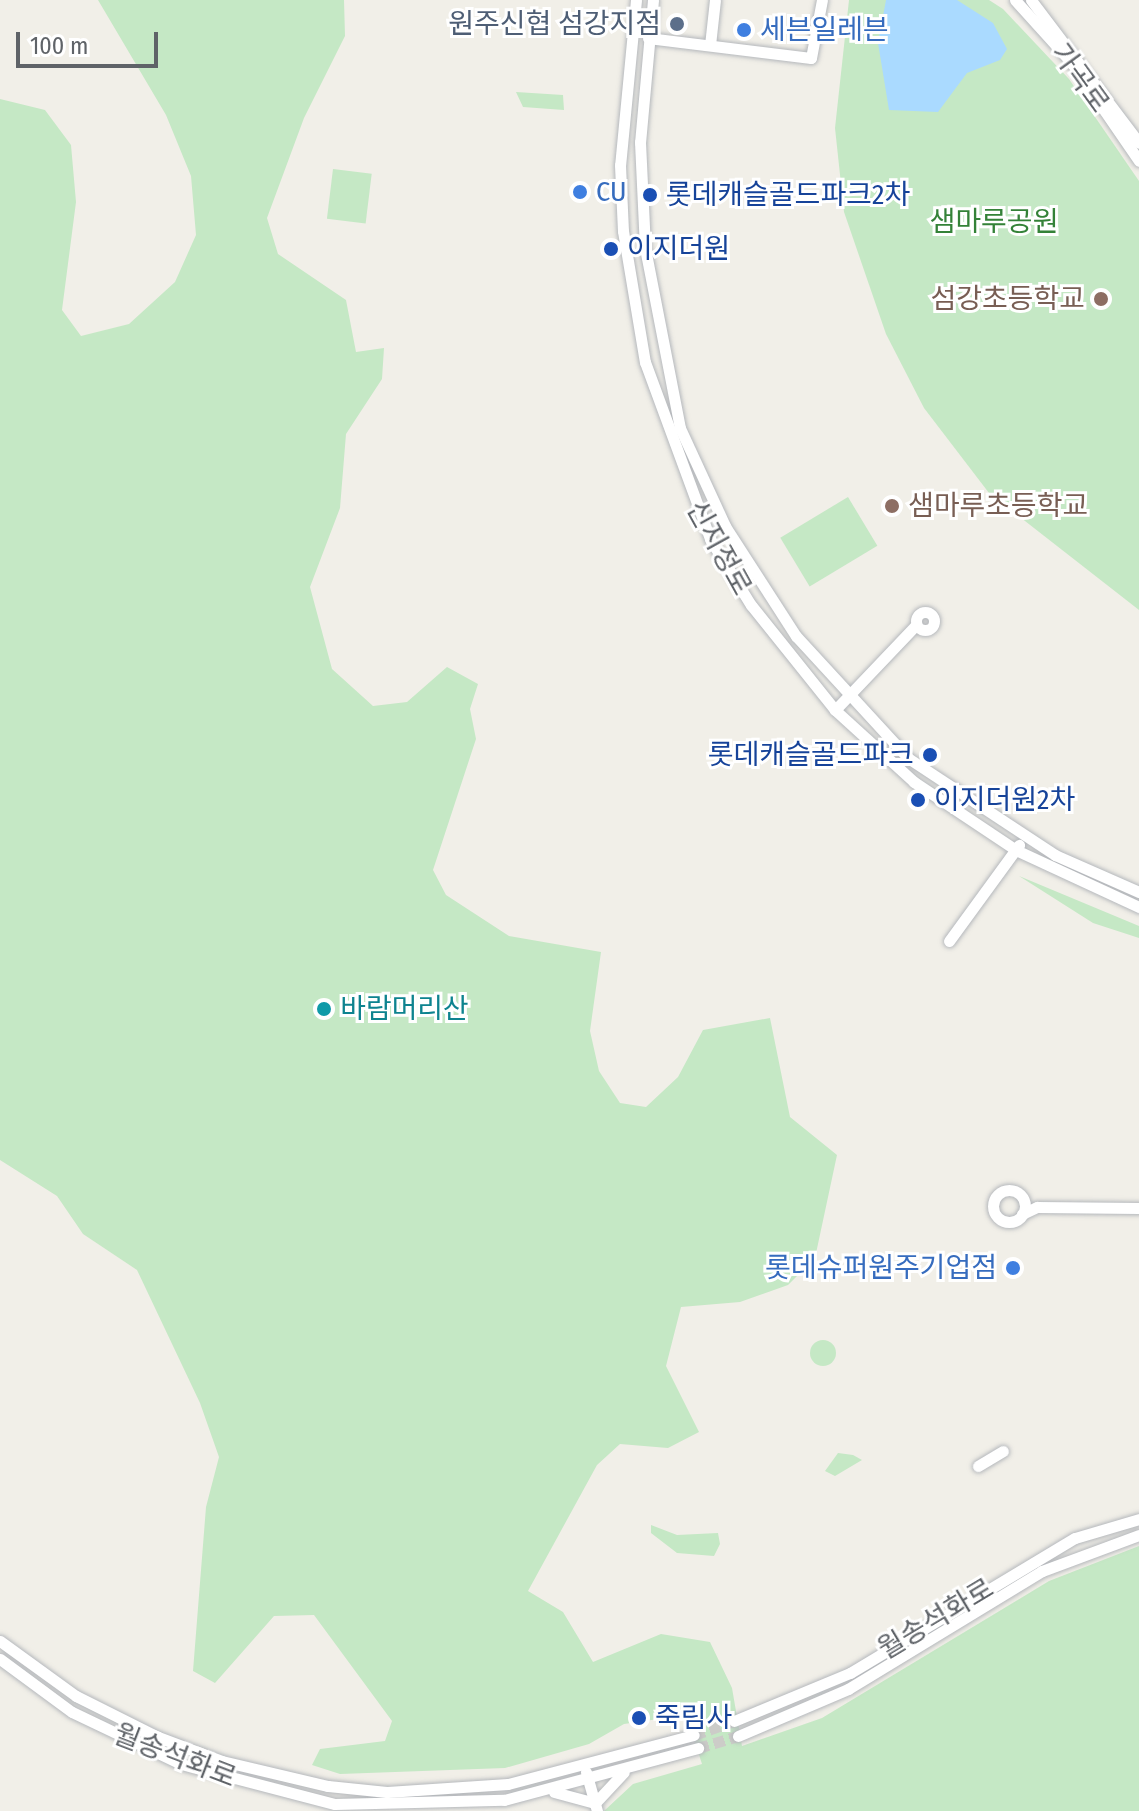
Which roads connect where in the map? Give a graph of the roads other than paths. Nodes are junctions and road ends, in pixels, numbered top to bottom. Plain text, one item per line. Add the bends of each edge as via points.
1 (636, 0) edge
2 (653, 0) edge
3 (715, 0) edge
4 (822, 0) edge
5 (1015, 0) edge
6 (1031, 0) edge
7 (648, 38) junction
8 (710, 45) junction
9 (1139, 143) edge
10 (1139, 161) edge
11 (916, 625) dead end
12 (848, 698) junction
13 (835, 710) junction
14 (1025, 836) junction
15 (1016, 850) junction
16 (1139, 892) edge
17 (1139, 907) edge
18 (949, 941) dead end
19 (1023, 1198) junction
20 (1037, 1207) junction
21 (1139, 1208) edge
22 (1022, 1214) junction
23 (1003, 1451) dead end
24 (978, 1466) dead end
25 (1139, 1519) edge
26 (1139, 1535) edge
27 (1035, 1559) junction
28 (1042, 1571) junction
29 (0, 1641) edge
30 (0, 1659) edge
31 (734, 1721) tunnel mouth
32 (694, 1735) tunnel mouth
33 (738, 1736) tunnel mouth
34 (698, 1748) tunnel mouth
35 (627, 1770) junction
36 (586, 1774) junction
37 (536, 1792) junction
38 (596, 1807) edge

1 - 13 street, 신지정로 via 620,165 623,231 645,362 710,539 751,605
2 - 7 street, 신지정로
3 - 8 street
4 - 8 street via 811,58
5 - 10 street, 가곡로 via 1071,62
6 - 9 street, 가곡로
7 - 8 street
7 - 12 street, 신지정로 via 640,142 644,236 680,428 752,572
11 - 12 street
12 - 13 street
12 - 14 street, 신지정로 via 930,776
13 - 15 street, 신지정로 via 914,782
14 - 15 street
14 - 16 street, 신지정로
15 - 17 street, 신지정로
15 - 18 street
19 - 20 street
19 - 22 street
19 - 22 street via 1004,1190 993,1206 1005,1221
20 - 21 street
20 - 22 street
23 - 24 street
25 - 27 street, 월송석화로
26 - 28 street, 월송석화로
27 - 28 street
27 - 31 street, 월송석화로 via 850,1673
28 - 33 street, 월송석화로 via 848,1689
29 - 36 street, 월송석화로 via 106,1712 271,1775 387,1792
30 - 37 street, 월송석화로 via 123,1739 278,1794 387,1807
32 - 36 street, 월송석화로
34 - 35 street, 월송석화로
35 - 36 street, 월송석화로
35 - 38 street
36 - 37 street, 월송석화로
36 - 38 street
37 - 38 street via 572,1792

